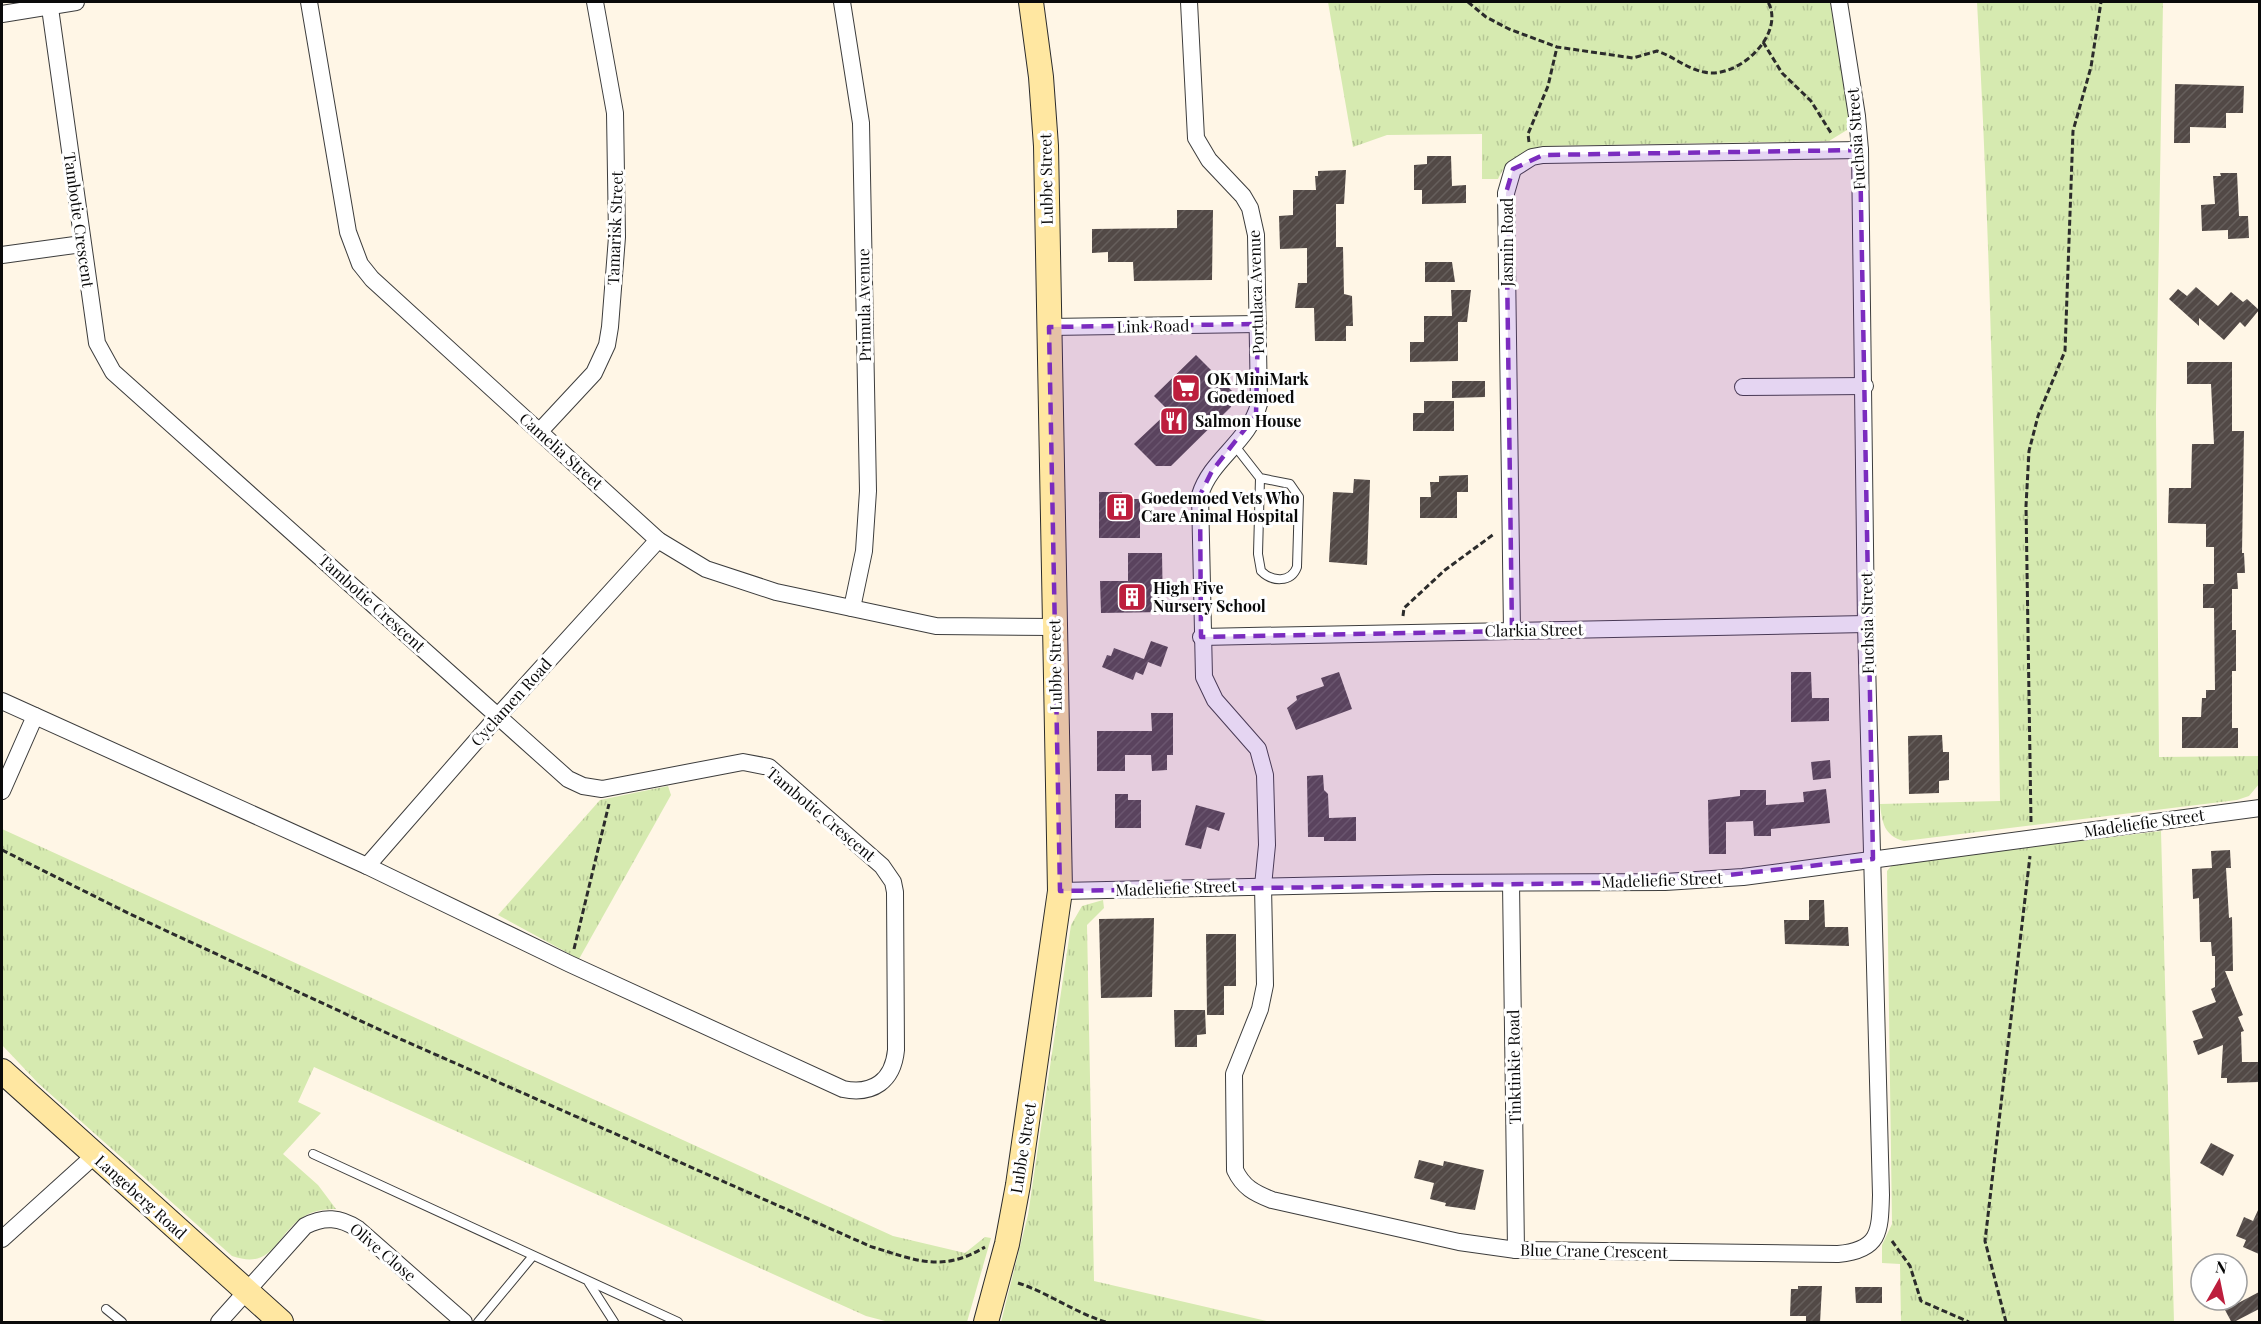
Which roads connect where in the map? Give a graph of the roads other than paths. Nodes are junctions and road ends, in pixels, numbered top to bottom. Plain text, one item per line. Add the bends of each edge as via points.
1 (76, 2) edge
2 (309, 2) edge
3 (595, 2) edge
4 (842, 2) edge
5 (1031, 2) edge
6 (1189, 2) edge
7 (1839, 2) edge
8 (50, 8) junction
9 (2, 14) edge
10 (1860, 150) junction
11 (82, 244) junction
12 (2, 255) edge
13 (1258, 324) junction
14 (1049, 327) junction
15 (1864, 386) junction
16 (1743, 387) dead end
17 (540, 431) junction
18 (1234, 446) junction
19 (1260, 478) junction
20 (658, 540) junction
21 (852, 608) junction
22 (1866, 624) junction
23 (1054, 627) junction
24 (1512, 631) junction
25 (1201, 636) junction
26 (2, 701) edge
27 (36, 716) junction
28 (498, 716) junction
29 (2, 791) edge
30 (2259, 808) edge
31 (1874, 860) junction
32 (367, 866) junction
33 (1511, 883) junction
34 (1263, 886) junction
35 (1060, 891) junction
36 (2, 1071) edge
37 (95, 1155) junction
38 (313, 1155) dead end
39 (2, 1239) edge
40 (1516, 1250) junction
41 (532, 1257) junction
42 (589, 1283) junction
43 (246, 1292) junction
44 (106, 1309) dead end
45 (122, 1323) edge
46 (219, 1323) edge
47 (280, 1323) edge
48 (464, 1323) edge
49 (478, 1323) edge
50 (614, 1323) edge
51 (678, 1323) edge
52 (986, 1323) edge

1 - 8 street
2 - 17 street, Camelia Street via 348,232 360,264
3 - 17 street, Tamarisk Street via 615,113 617,237 610,327 607,345 594,373
4 - 21 street, Primula Avenue via 861,123 868,479 868,522
5 - 14 main road, Lubbe Street via 1045,127
6 - 13 street, Portulaca Avenue via 1196,138 1209,160 1250,208 1256,235
7 - 10 street, Fuchsia Street
8 - 9 street
8 - 11 street, Tambotie Crescent
10 - 15 street, Fuchsia Street
10 - 24 street, Jasmin Road via 1554,154 1532,157 1513,169 1506,193
11 - 12 street
11 - 28 street, Tambotie Crescent via 97,343 113,372
13 - 14 street, Link Road
13 - 18 street, Portulaca Avenue via 1259,404 1251,425
14 - 23 main road, Lubbe Street
15 - 16 street
15 - 22 street, Fuchsia Street
17 - 20 street, Camelia Street
18 - 19 lane
18 - 25 street, Portulaca Avenue via 1212,471 1200,495
19 - 19 lane via 1290,484 1299,497 1297,567 1286,579 1264,575 1259,565
20 - 21 street, Camelia Street via 706,569 776,592
20 - 28 street, Cyclamen Road
21 - 23 street, Camelia Street via 936,626
22 - 24 street, Clarkia Street
22 - 31 street, Fuchsia Street
23 - 35 main road, Lubbe Street
24 - 25 street, Clarkia Street
25 - 34 street, Portulaca Avenue via 1208,687 1258,749 1263,761 1267,845
26 - 27 street, Tambotie Crescent
27 - 29 street
27 - 32 street, Tambotie Crescent
28 - 32 street, Cyclamen Road
28 - 32 street, Tambotie Crescent via 568,779 592,788 743,762 769,767 882,866 895,892 895,1061 881,1084 856,1091 843,1089
30 - 31 street, Madeliefie Street
31 - 33 street, Madeliefie Street via 1710,879
31 - 40 street, Blue Crane Crescent via 1880,1225 1876,1236 1864,1249 1838,1254
33 - 34 street, Madeliefie Street
33 - 40 street, Tinktinkie Road
34 - 35 street, Madeliefie Street
34 - 40 street, Blue Crane Crescent via 1264,996 1233,1085 1235,1170 1241,1181 1272,1200 1459,1242
35 - 52 main road, Lubbe Street via 1007,1244
36 - 37 main road, Langeberg Road
37 - 39 street
37 - 43 main road, Langeberg Road
38 - 41 lane
41 - 42 lane
41 - 49 lane
42 - 50 lane
42 - 51 lane
43 - 46 street, Olive Close
43 - 47 main road, Langeberg Road
43 - 48 street, Olive Close via 305,1226 335,1219 358,1229
44 - 45 lane

